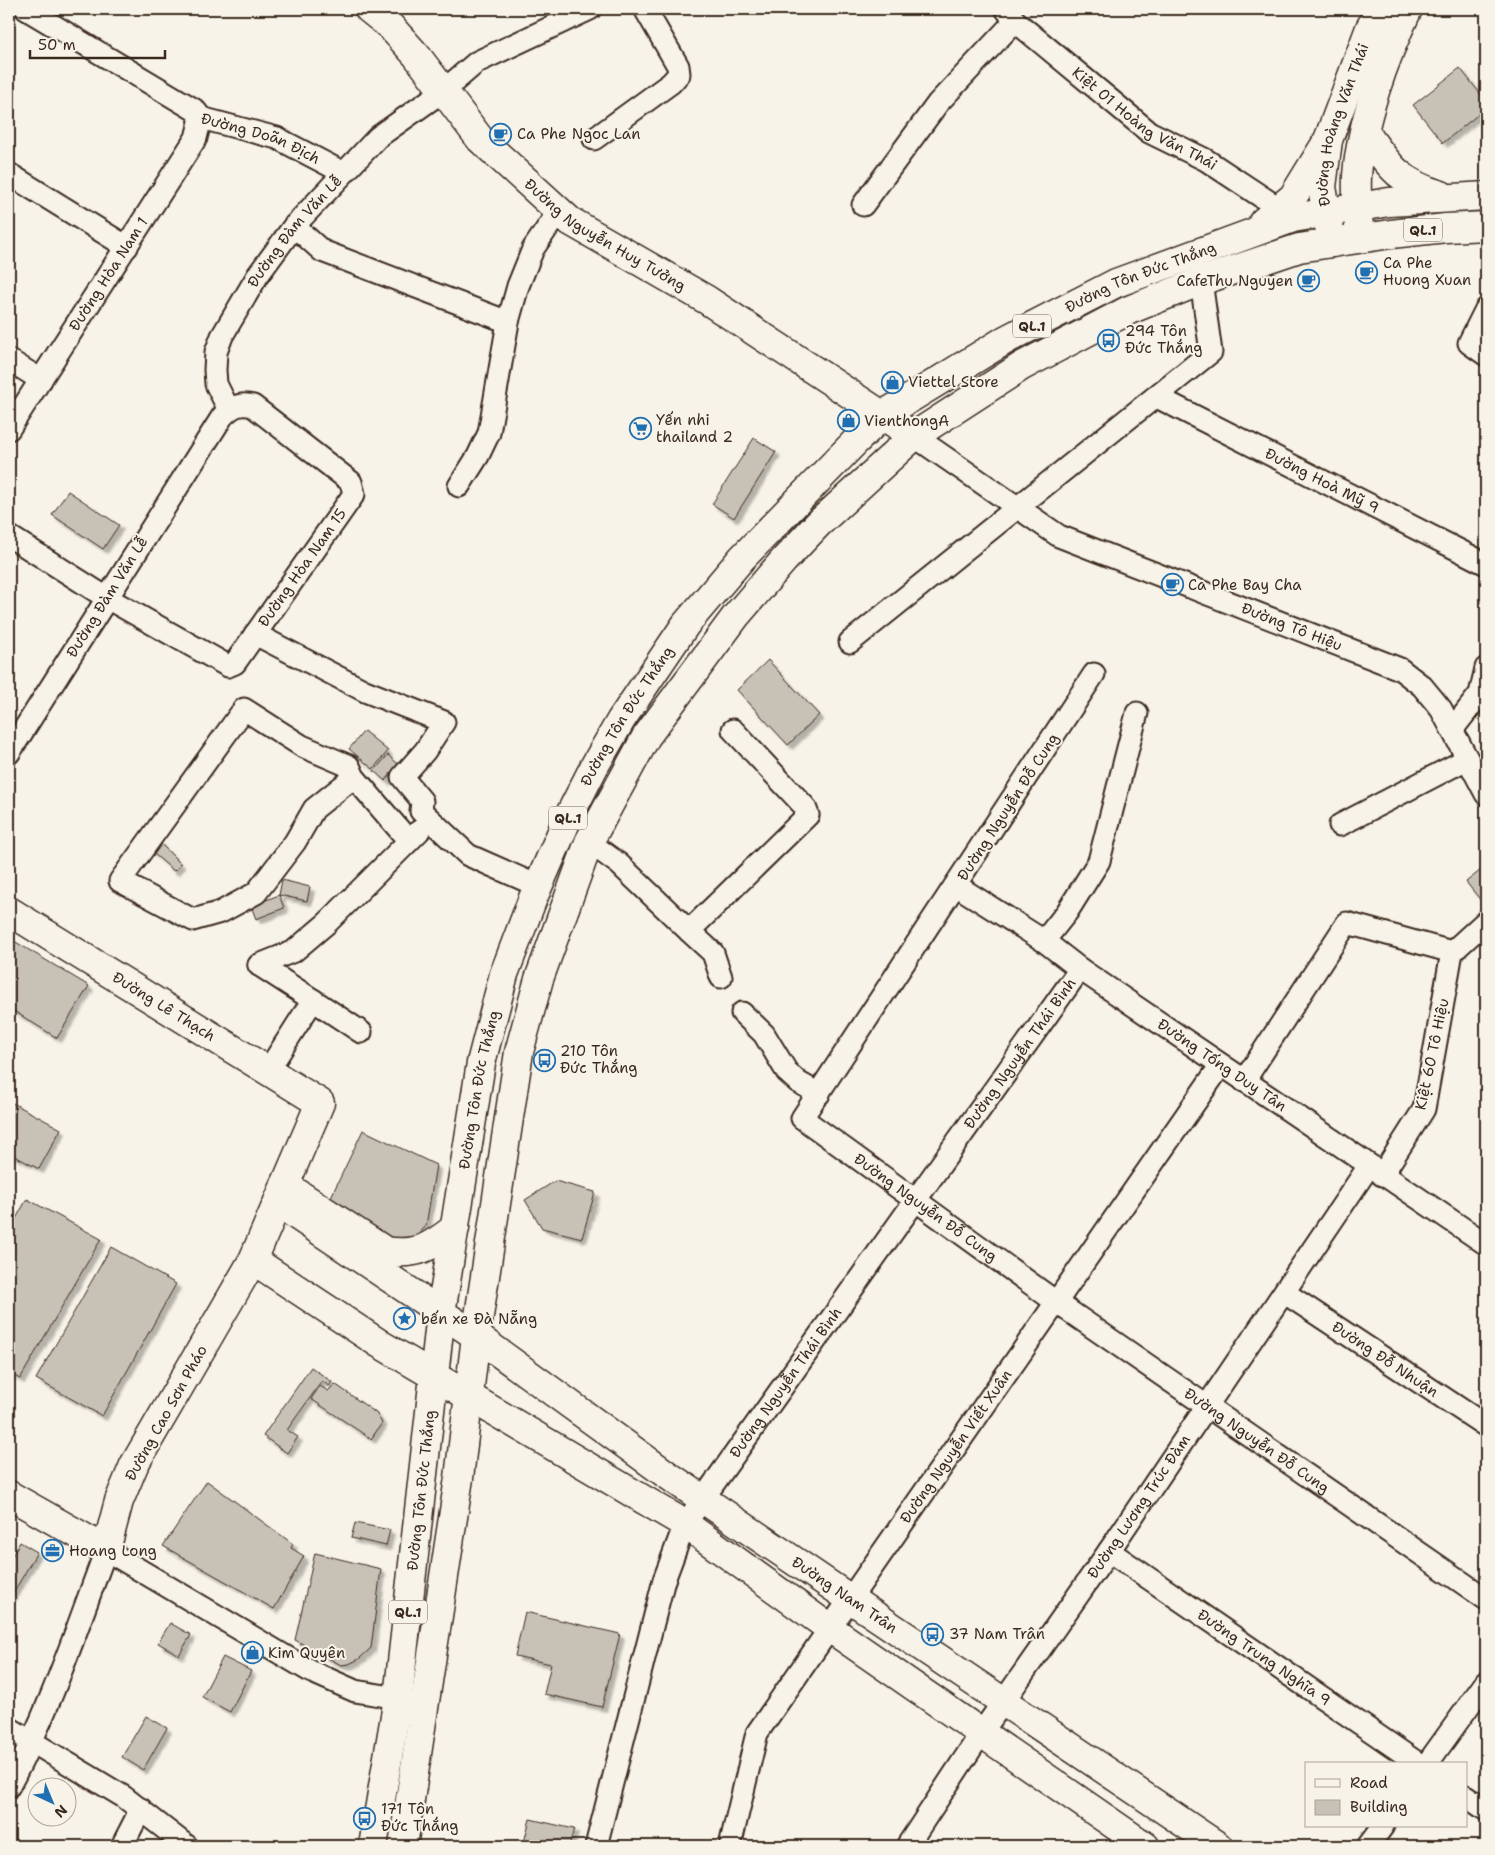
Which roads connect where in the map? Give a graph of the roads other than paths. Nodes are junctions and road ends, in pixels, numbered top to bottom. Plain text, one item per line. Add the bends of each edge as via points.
1 (26, 9) edge
2 (369, 9) edge
3 (590, 9) edge
4 (645, 9) edge
5 (1380, 9) edge
6 (1408, 9) edge
7 (1011, 15) edge
8 (443, 91) junction
9 (201, 118) junction
10 (1365, 132) junction
11 (594, 139) dead end
12 (1328, 140) junction
13 (9, 174) edge
14 (344, 174) junction
15 (1448, 196) junction
16 (1486, 196) edge
17 (863, 205) dead end
18 (1280, 209) junction
19 (1358, 209) junction
20 (559, 211) junction
21 (1325, 212) junction
22 (294, 226) junction
23 (1486, 226) edge
24 (1243, 235) junction
25 (1360, 238) junction
26 (1332, 242) junction
27 (127, 247) junction
28 (1201, 281) junction
29 (1486, 309) edge
30 (508, 322) junction
31 (1486, 355) edge
32 (9, 360) edge
33 (40, 380) junction
34 (1157, 397) junction
35 (225, 413) junction
36 (883, 415) junction
37 (9, 429) edge
38 (914, 436) junction
39 (459, 486) dead end
40 (1018, 508) junction
41 (9, 536) edge
42 (1486, 564) edge
43 (107, 598) junction
44 (686, 624) junction
45 (255, 634) junction
46 (850, 642) dead end
47 (714, 644) junction
48 (1486, 668) edge
49 (1094, 674) dead end
50 (1137, 713) dead end
51 (733, 730) dead end
52 (1452, 730) junction
53 (12, 739) edge
54 (1467, 759) junction
55 (354, 777) junction
56 (1486, 794) edge
57 (430, 820) junction
58 (1340, 825) dead end
59 (409, 842) junction
60 (589, 842) junction
61 (538, 886) junction
62 (957, 886) junction
63 (9, 911) edge
64 (1486, 921) edge
65 (689, 931) junction
66 (1044, 941) junction
67 (1452, 952) junction
68 (1080, 969) junction
69 (721, 978) dead end
70 (313, 1000) junction
71 (742, 1013) dead end
72 (361, 1032) dead end
73 (1221, 1065) junction
74 (267, 1072) junction
75 (1244, 1081) junction
76 (818, 1094) junction
77 (320, 1103) joint
78 (1375, 1170) junction
79 (282, 1194) junction
80 (914, 1200) junction
81 (455, 1228) junction
82 (1486, 1244) edge
83 (253, 1260) junction
84 (1284, 1293) junction
85 (1056, 1302) junction
86 (442, 1313) junction
87 (476, 1336) junction
88 (434, 1376) junction
89 (469, 1396) junction
90 (1207, 1406) junction
91 (1486, 1426) edge
92 (9, 1495) edge
93 (703, 1498) junction
94 (685, 1524) junction
95 (106, 1550) junction
96 (1109, 1551) junction
97 (849, 1598) junction
98 (1486, 1599) edge
99 (828, 1627) junction
100 (1486, 1682) edge
101 (398, 1698) junction
102 (1003, 1702) junction
103 (9, 1728) edge
104 (982, 1732) junction
105 (32, 1742) junction
106 (1417, 1762) edge
107 (1429, 1762) edge
108 (9, 1786) edge
109 (1468, 1797) edge
110 (141, 1809) junction
111 (1486, 1810) edge
112 (1382, 1828) edge
113 (122, 1846) edge
114 (187, 1846) edge
115 (373, 1846) edge
116 (403, 1846) edge
117 (596, 1846) edge
118 (730, 1846) edge
119 (908, 1846) edge
120 (1145, 1846) edge
121 (1218, 1846) edge
122 (1368, 1846) edge

1 - 9 street, Đường Doãn Địch via 195,110
2 - 8 main road, Đường Nguyễn Huy Tưởng via 398,34
3 - 8 street via 477,62
4 - 11 street via 678,66 679,74
5 - 12 main road, Đường Hoàng Văn Thái
6 - 10 main road, Đường Hoàng Văn Thái via 1390,47
7 - 17 street, Kiệt 01 Hoàng Văn Thái via 938,103
7 - 18 street, Kiệt 01 Hoàng Văn Thái via 1149,132 1206,160
8 - 14 street, Đường Đàm Văn Lễ via 378,137
8 - 20 main road, Đường Nguyễn Huy Tưởng via 480,139
9 - 14 street, Đường Doãn Địch via 277,138
9 - 27 street, Đường Hòa Nam 1 via 196,138
10 - 15 main road via 1388,166 1417,188
10 - 19 main road, Đường Hoàng Văn Thái via 1357,176
12 - 18 main road via 1293,197
12 - 21 main road, Đường Hoàng Văn Thái via 1322,187
13 - 27 street
14 - 22 street, Đường Đàm Văn Lễ
15 - 16 main road, Đường Tôn Đức Thắng / QL.1
15 - 19 main road, Đường Tôn Đức Thắng / QL.1
18 - 24 main road
19 - 21 main road, Đường Tôn Đức Thắng / QL.1
19 - 25 main road, Đường Hoàng Văn Thái
20 - 30 street via 526,264
20 - 36 main road, Đường Nguyễn Huy Tưởng via 570,221 707,300
21 - 24 main road, Đường Tôn Đức Thắng / QL.1 via 1293,218
21 - 26 main road, Đường Hoàng Văn Thái
22 - 30 street via 322,251
22 - 35 street, Đường Đàm Văn Lễ via 258,275 216,352 216,384
23 - 25 main road, Đường Tôn Đức Thắng / QL.1
24 - 36 main road, Đường Tôn Đức Thắng / QL.1 via 1116,283 1007,339
25 - 26 main road, Đường Tôn Đức Thắng / QL.1
26 - 28 main road, Đường Tôn Đức Thắng / QL.1 via 1299,248
27 - 33 street, Đường Hòa Nam 1
28 - 34 street via 1211,352
28 - 38 main road, Đường Tôn Đức Thắng / QL.1 via 1129,310 1022,366
29 - 31 street via 1469,343
30 - 39 street via 489,433
32 - 33 street
33 - 37 street, Đường Hòa Nam 1
34 - 40 street
34 - 42 street, Đường Hoà Mỹ 9
35 - 43 street, Đường Đàm Văn Lễ
35 - 45 street, Đường Hòa Nam 15 via 240,404 253,406 351,482 354,488 354,494
36 - 38 main road, Đường Nguyễn Huy Tưởng
36 - 44 main road, Đường Tôn Đức Thắng / QL.1 via 786,511
38 - 40 street, Đường Tô Hiệu
38 - 47 main road, Đường Tôn Đức Thắng / QL.1 via 818,524
40 - 46 street
40 - 52 street, Đường Tô Hiệu via 1059,536 1400,670 1422,686 1441,709
41 - 43 street
43 - 45 street, Đường Hòa Nam 15 via 228,666 235,663
43 - 53 street, Đường Đàm Văn Lễ
44 - 47 main road
44 - 61 main road, Đường Tôn Đức Thắng / QL.1 via 621,720 595,765
45 - 57 street via 365,691 444,722 402,777 422,801 421,811
47 - 60 main road, Đường Tôn Đức Thắng / QL.1 via 646,738
48 - 52 street via 1480,694
49 - 62 street, Đường Nguyễn Đỗ Cung
50 - 66 street via 1099,861 1067,912
51 - 65 street via 805,807 808,815
52 - 54 street, Đường Tô Hiệu
54 - 56 street, Đường Tô Hiệu
54 - 58 street
55 - 55 street via 314,809 295,842 256,892 221,912 193,920 120,882 244,709 302,746 349,766
55 - 59 street
57 - 59 street
57 - 61 street via 468,855
59 - 70 street via 294,951 260,965
60 - 65 street via 619,864
60 - 87 main road, Đường Tôn Đức Thắng / QL.1 via 539,979 519,1052
61 - 81 main road, Đường Tôn Đức Thắng / QL.1 via 504,974 481,1062
62 - 66 street, Đường Tống Duy Tân
62 - 76 street, Đường Nguyễn Đỗ Cung
63 - 74 main road, Đường Lê Thạch
64 - 67 street
65 - 69 street via 713,953
66 - 68 street, Đường Tống Duy Tân
67 - 75 street via 1347,923
67 - 78 street, Kiệt 60 Tô Hiệu via 1424,1109
68 - 73 street, Đường Tống Duy Tân
68 - 80 street, Đường Nguyễn Thái Bình
70 - 72 street
70 - 74 street
71 - 76 street via 764,1034 787,1072
73 - 75 street, Đường Tống Duy Tân
73 - 85 street, Đường Nguyễn Viết Xuân
74 - 77 main road, Đường Lê Thạch
75 - 78 street, Đường Tống Duy Tân
76 - 80 street, Đường Nguyễn Đỗ Cung via 802,1118
77 - 79 main road, Đường Cao Sơn Pháo
78 - 82 street, Đường Tống Duy Tân
78 - 84 street, Đường Lương Trúc Đàm
79 - 81 main road via 385,1251 401,1254 419,1251 432,1246
79 - 83 main road, Đường Cao Sơn Pháo
79 - 86 main road
80 - 85 street, Đường Nguyễn Đỗ Cung
80 - 93 street, Đường Nguyễn Thái Bình
81 - 86 main road, Đường Tôn Đức Thắng / QL.1
83 - 88 main road
83 - 95 main road, Đường Cao Sơn Pháo via 134,1465 119,1501
84 - 90 street, Đường Lương Trúc Đàm
84 - 91 street, Đường Đỗ Nhuận
85 - 90 street, Đường Nguyễn Đỗ Cung
85 - 97 street, Đường Nguyễn Viết Xuân
86 - 87 main road, Đường Nam Trân
86 - 88 main road, Đường Tôn Đức Thắng / QL.1
87 - 89 main road, Đường Tôn Đức Thắng / QL.1
87 - 93 main road, Đường Nam Trân
88 - 89 main road
88 - 101 main road, Đường Tôn Đức Thắng / QL.1
89 - 94 main road
89 - 116 main road, Đường Tôn Đức Thắng / QL.1
90 - 96 street, Đường Lương Trúc Đàm
90 - 98 street, Đường Nguyễn Đỗ Cung
92 - 95 main road
93 - 94 street, Đường Nguyễn Thái Bình
93 - 97 main road, Đường Nam Trân
94 - 99 main road
94 - 117 street, Đường Nguyễn Thái Bình via 664,1580
95 - 101 street via 310,1671 356,1691
95 - 105 street, Đường Cao Sơn Pháo
96 - 102 street, Đường Lương Trúc Đàm
96 - 106 street, Đường Trung Nghĩa 9
97 - 99 street, Đường Nguyễn Viết Xuân
97 - 102 main road, Đường Nam Trân
99 - 104 main road
99 - 118 street, Đường Nguyễn Viết Xuân via 757,1733
100 - 107 street
101 - 115 main road, Đường Tôn Đức Thắng / QL.1
102 - 104 street, Đường Lương Trúc Đàm
102 - 121 main road, Đường Nam Trân
103 - 105 street
104 - 119 street, Đường Lương Trúc Đàm
104 - 120 main road
105 - 108 street, Đường Cao Sơn Pháo
105 - 110 street
109 - 111 street
110 - 113 street
110 - 114 street
112 - 122 street

